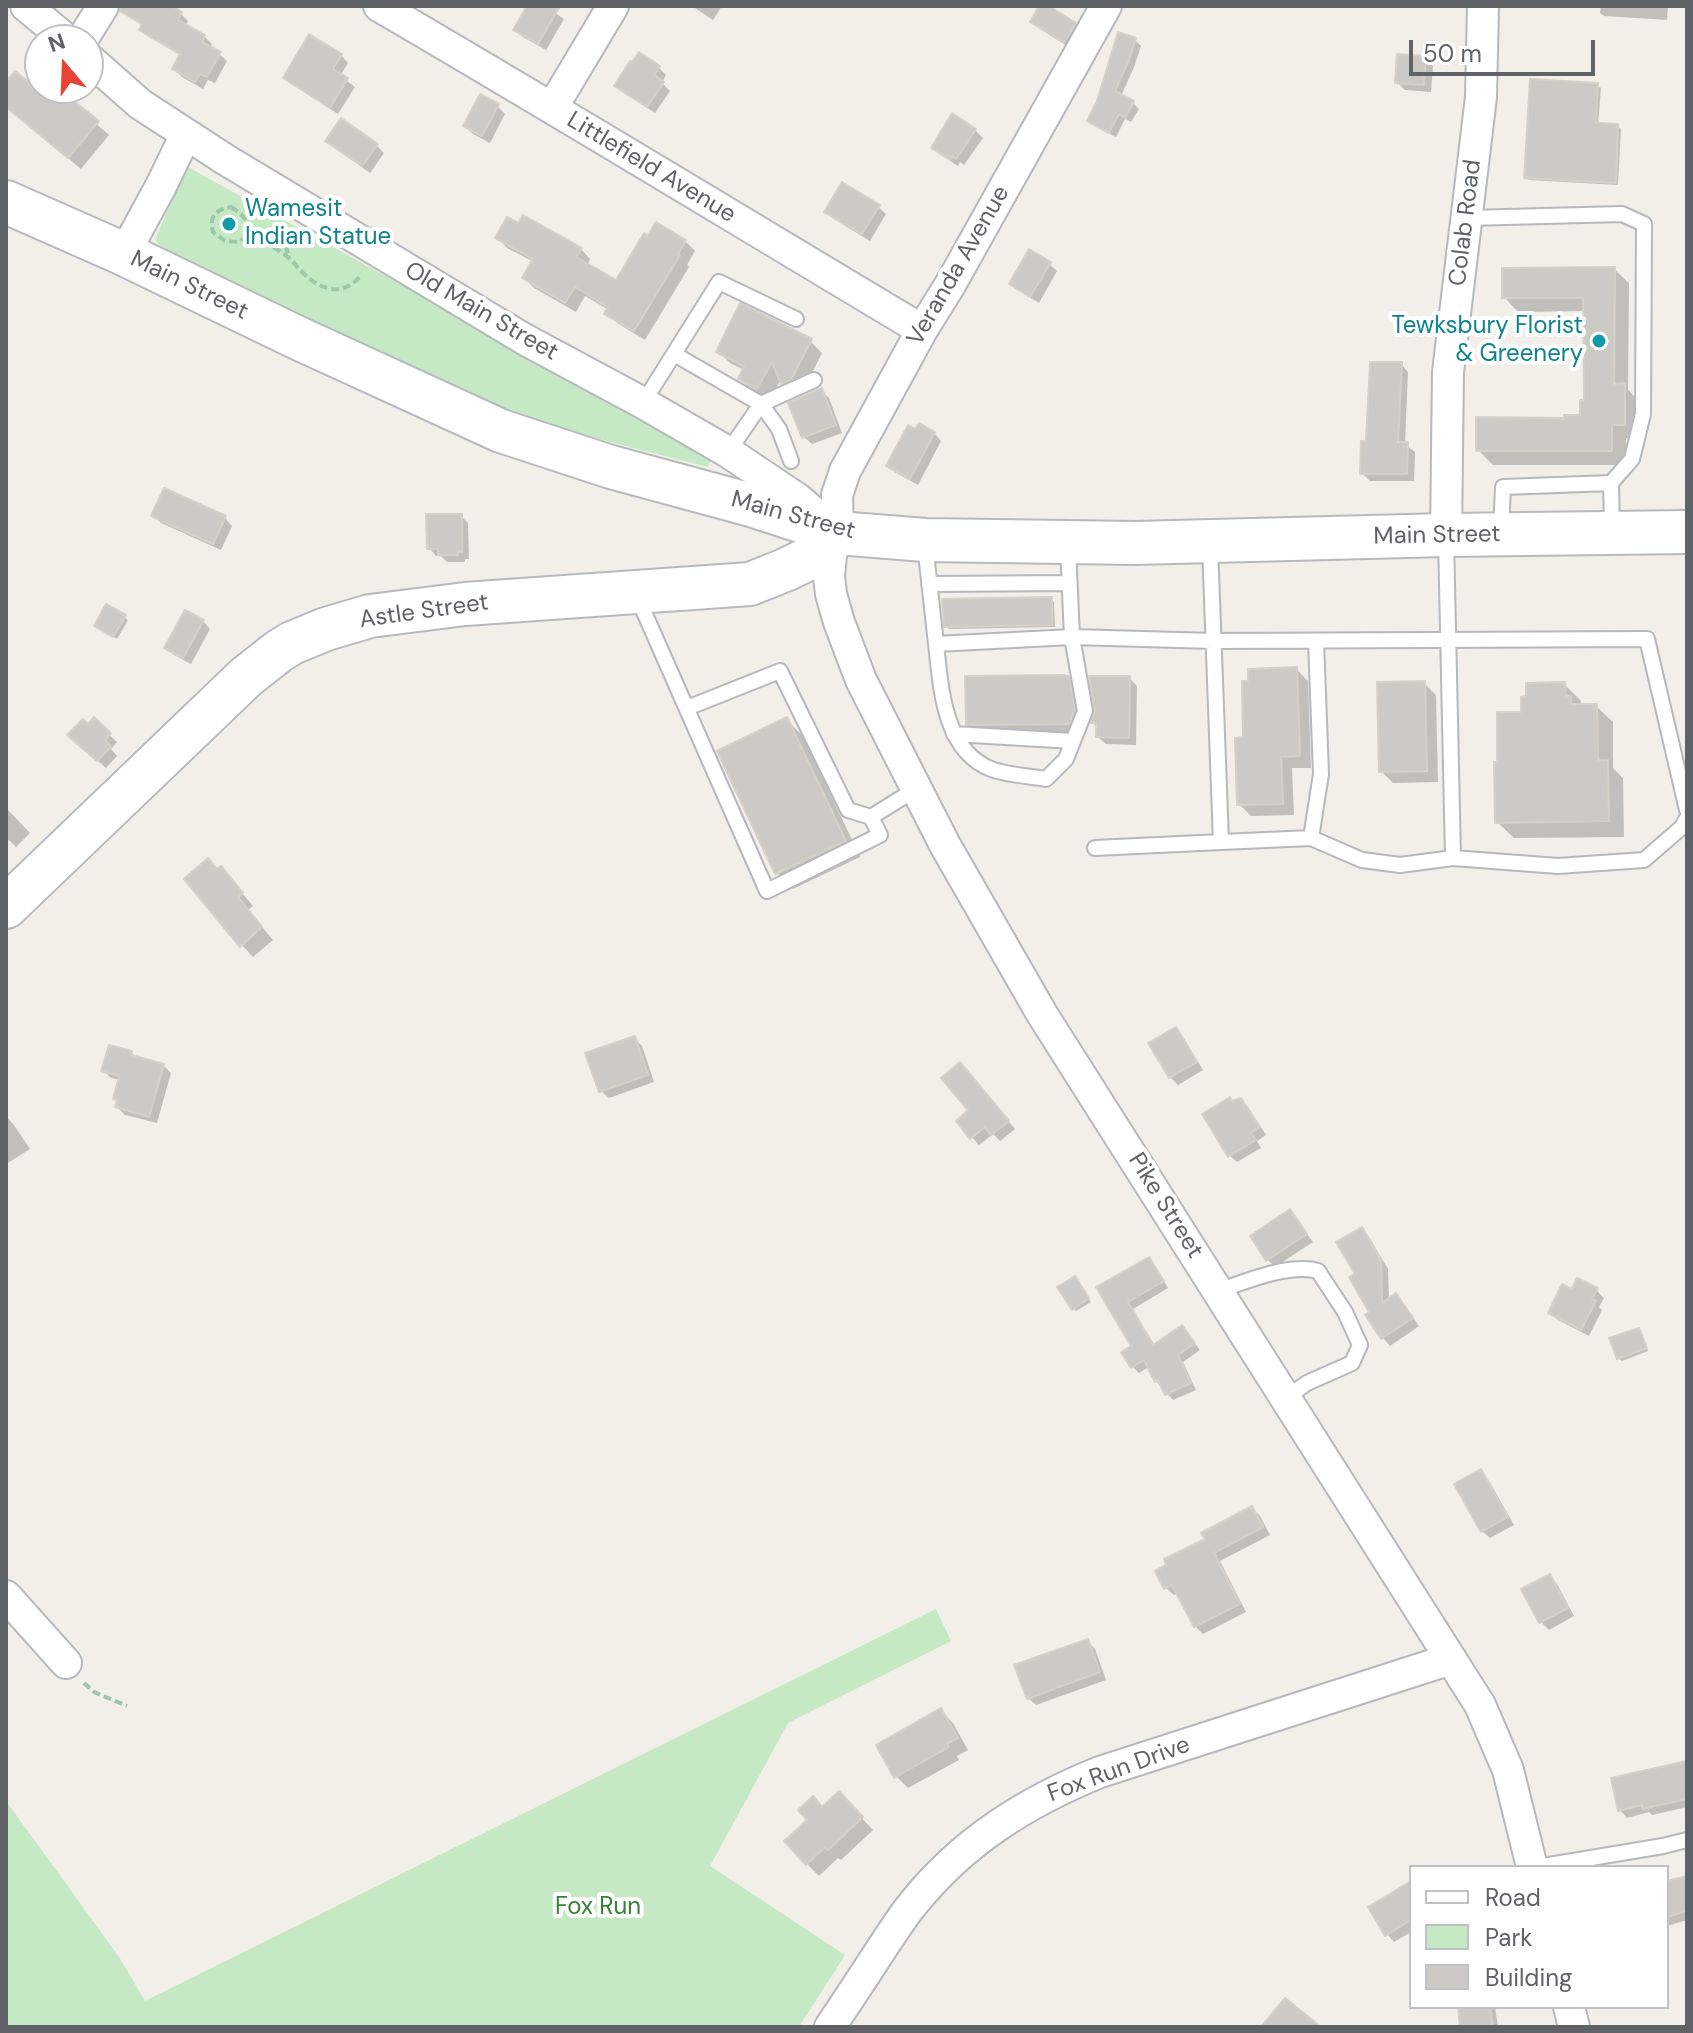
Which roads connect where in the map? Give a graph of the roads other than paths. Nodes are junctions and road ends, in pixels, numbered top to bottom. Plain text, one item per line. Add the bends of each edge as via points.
1 (26, 6) edge
2 (103, 6) edge
3 (379, 6) edge
4 (613, 6) edge
5 (1106, 6) edge
6 (1483, 6) edge
7 (48, 24) edge
8 (92, 24) edge
9 (104, 72) edge
10 (552, 108) junction
11 (186, 134) junction
12 (6, 202) edge
13 (1467, 218) junction
14 (124, 254) junction
15 (796, 319) dead end
16 (922, 330) junction
17 (674, 354) junction
18 (814, 380) dead end
19 (643, 403) junction
20 (761, 404) junction
21 (728, 452) junction
22 (791, 461) dead end
23 (1611, 483) junction
24 (1687, 532) edge
25 (838, 533) junction
26 (1613, 533) junction
27 (1501, 534) junction
28 (1446, 535) junction
29 (925, 540) junction
30 (1210, 541) junction
31 (1067, 542) junction
32 (1069, 583) junction
33 (929, 584) junction
34 (635, 592) junction
35 (1072, 637) junction
36 (1448, 640) junction
37 (1214, 641) junction
38 (1316, 641) junction
39 (936, 644) junction
40 (687, 708) junction
41 (954, 734) junction
42 (1073, 741) junction
43 (916, 789) junction
44 (1687, 810) edge
45 (871, 817) junction
46 (1687, 818) edge
47 (1311, 838) junction
48 (1221, 842) junction
49 (1095, 848) dead end
50 (1453, 858) junction
51 (6, 907) edge
52 (1218, 1291) junction
53 (1286, 1398) junction
54 (6, 1596) edge
55 (1451, 1659) junction
56 (66, 1663) road end
57 (1687, 1840) edge
58 (1534, 1865) edge
59 (1547, 1865) edge
60 (830, 2027) edge

1 - 7 street
2 - 8 street
3 - 10 street, Littlefield Avenue
4 - 10 street
5 - 16 street, Veranda Avenue
6 - 13 street, Colab Road via 1481,97
9 - 11 street, Old Main Street
10 - 16 street, Littlefield Avenue
11 - 14 street
11 - 19 street, Old Main Street via 524,339
12 - 14 main road, Main Street
13 - 23 lane via 1622,214 1644,224 1643,414 1632,459
13 - 28 street, Colab Road via 1448,372
14 - 25 main road, Main Street via 501,431
15 - 17 lane via 719,282
16 - 25 street, Veranda Avenue via 845,471 837,495
17 - 19 lane
17 - 20 lane
18 - 20 lane
19 - 21 street, Old Main Street
20 - 21 lane
20 - 22 lane via 779,429
21 - 25 street, Old Main Street
23 - 26 lane
23 - 27 lane via 1503,487
24 - 26 main road, Main Street
25 - 29 main road, Main Street
25 - 34 main road, Astle Street via 808,559 750,584
25 - 43 street, Pike Street via 829,576 839,622 861,680
26 - 27 main road, Main Street
27 - 28 main road, Main Street
28 - 30 main road, Main Street
28 - 36 lane
29 - 31 main road, Main Street
29 - 33 lane
30 - 31 main road, Main Street
30 - 37 lane
31 - 32 lane
32 - 33 lane
32 - 35 lane
33 - 39 lane
34 - 40 lane
34 - 51 main road, Astle Street via 399,611 357,619 292,643 246,677
35 - 37 lane
35 - 39 lane
35 - 42 lane via 1085,711
36 - 38 lane
36 - 44 lane via 1647,639
36 - 50 lane
37 - 38 lane
37 - 48 lane
38 - 47 lane via 1321,774
39 - 41 lane via 941,691
40 - 45 lane via 780,671 848,810
40 - 45 lane via 767,891 880,835
41 - 42 lane
41 - 42 lane via 974,760 993,770 1046,779 1066,759
43 - 45 lane
43 - 52 street, Pike Street via 1034,1001
46 - 50 lane via 1644,860 1558,866
47 - 48 lane
47 - 50 lane via 1362,860 1400,865
48 - 49 lane
52 - 53 street, Pike Street
52 - 53 lane via 1307,1268 1318,1271 1345,1312 1360,1345 1352,1363
53 - 55 street, Pike Street
54 - 56 street
55 - 58 street, Pike Street via 1480,1705 1508,1770
55 - 60 street, Fox Run Drive via 1100,1772 1029,1805 936,1877
57 - 59 lane

